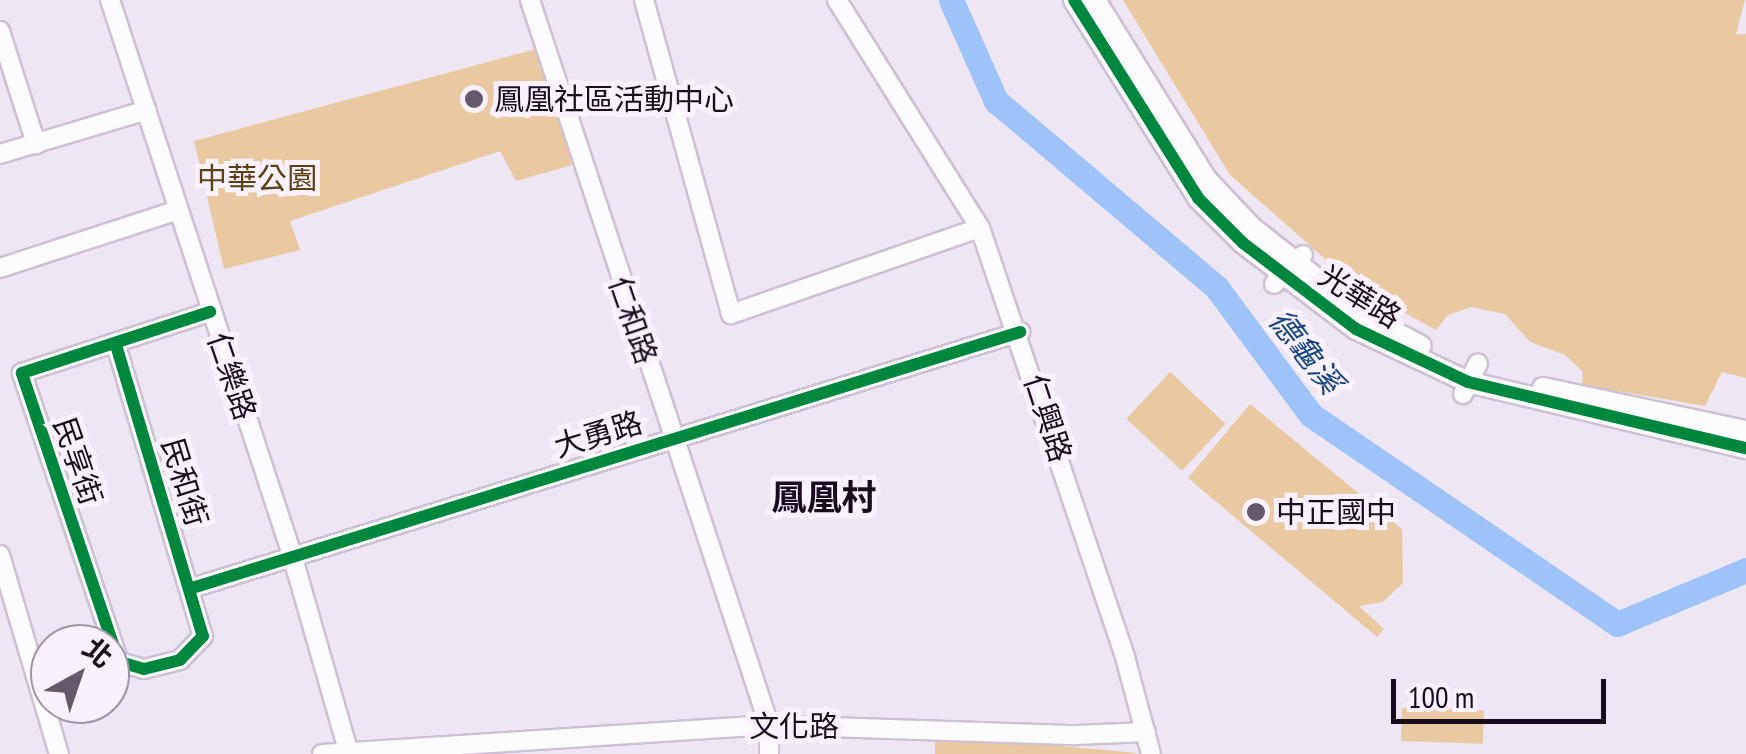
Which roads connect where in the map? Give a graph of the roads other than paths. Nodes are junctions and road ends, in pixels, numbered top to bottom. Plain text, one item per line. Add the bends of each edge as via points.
1 (110, 0) edge
2 (530, 0) edge
3 (644, 0) edge
4 (838, 0) edge
5 (1074, 0) edge
6 (1094, 0) edge
7 (0, 31) edge
8 (147, 110) junction
9 (36, 144) junction
10 (0, 154) edge
11 (178, 210) junction
12 (980, 228) junction
13 (0, 268) edge
14 (1288, 269) junction
15 (210, 312) junction
16 (1020, 332) junction
17 (116, 345) junction
18 (1471, 377) junction
19 (1746, 431) edge
20 (673, 436) junction
21 (1746, 448) edge
22 (0, 555) edge
23 (292, 555) junction
24 (192, 588) junction
25 (204, 636) joint
26 (769, 724) junction
27 (1146, 732) junction
28 (349, 752) edge
29 (59, 754) edge
30 (322, 754) edge
31 (769, 754) edge
32 (1150, 754) edge

1 - 8 street, 仁樂路
2 - 20 street, 仁和路
3 - 12 street via 731,314
4 - 12 street, 仁興路
5 - 14 street, 光華路 via 1198,198
6 - 14 street, 光華路 via 1206,179
7 - 9 street
8 - 9 street
8 - 11 street, 仁樂路
9 - 10 street
11 - 13 street
11 - 15 street, 仁樂路
12 - 16 street, 仁興路
14 - 18 street, 光華路 via 1356,329
15 - 17 street, 民享街
15 - 23 street, 仁樂路
16 - 20 street, 大勇路
16 - 27 street, 仁興路
17 - 24 street, 民和街
17 - 25 street, 民享街 via 22,373 119,662 144,670 180,660
18 - 19 street, 光華路
18 - 21 street, 光華路
20 - 23 street, 大勇路
20 - 26 street, 仁和路
22 - 29 street
23 - 24 street, 大勇路
23 - 28 street, 仁樂路
24 - 25 street, 民和街
26 - 27 street, 文化路
26 - 28 street, 文化路
26 - 31 street, 仁和路
27 - 32 street, 仁興路
28 - 30 street, 文化路

